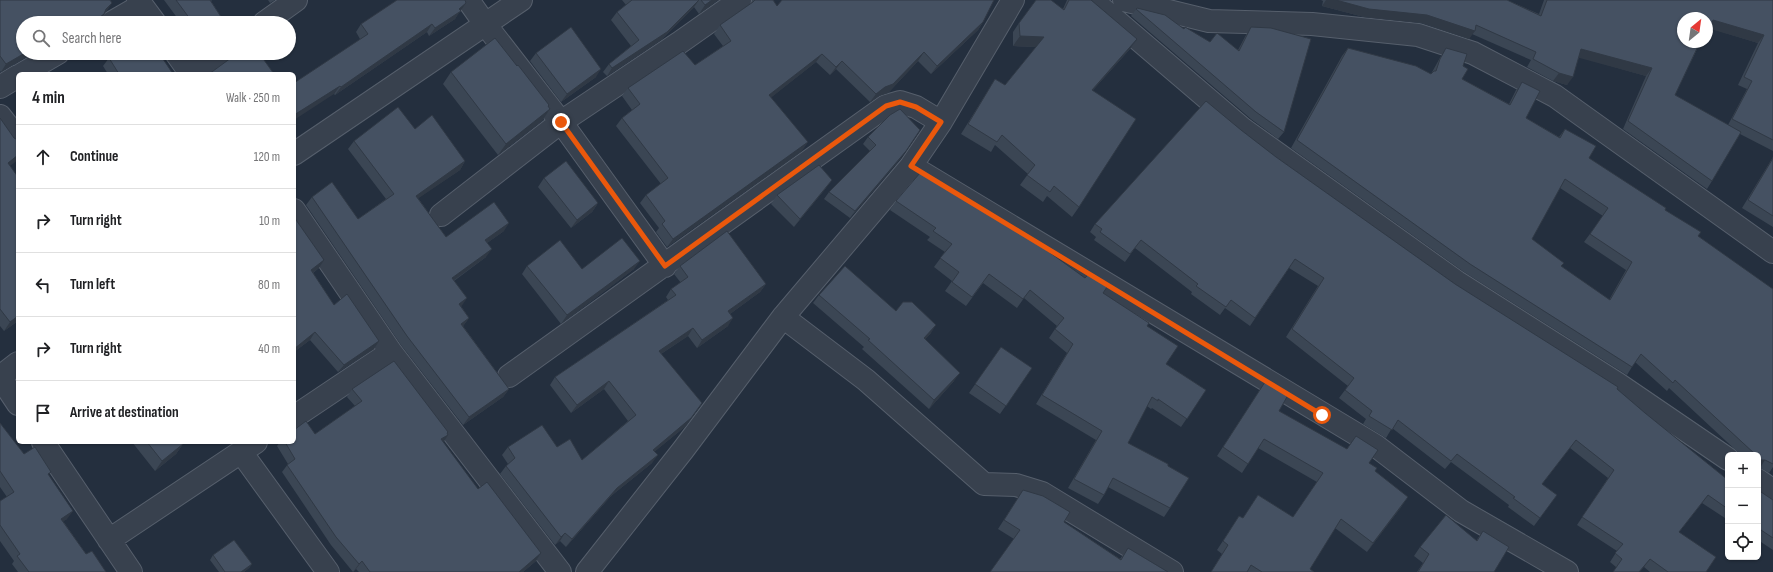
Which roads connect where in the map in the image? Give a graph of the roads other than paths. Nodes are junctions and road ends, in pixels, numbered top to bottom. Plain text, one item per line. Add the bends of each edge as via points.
1 (296, 0) edge
2 (468, 0) edge
3 (521, 0) edge
4 (740, 0) edge
5 (1013, 0) edge
6 (1092, 0) edge
7 (1124, 0) edge
8 (140, 2) edge
9 (120, 16) edge
10 (150, 16) edge
11 (274, 16) edge
12 (484, 24) junction
13 (46, 60) edge
14 (181, 60) edge
15 (212, 60) edge
16 (25, 72) edge
17 (190, 72) edge
18 (195, 72) edge
19 (16, 77) edge
20 (0, 87) edge
21 (0, 116) edge
22 (561, 122) junction
23 (941, 122) junction
24 (16, 136) edge
25 (296, 153) edge
26 (911, 166) junction
27 (296, 213) edge
28 (441, 215) dead end
29 (1773, 252) edge
30 (665, 266) junction
31 (783, 317) junction
32 (391, 352) junction
33 (16, 364) edge
34 (509, 376) dead end
35 (0, 377) edge
36 (16, 401) edge
37 (296, 416) edge
38 (44, 444) edge
39 (248, 447) edge
40 (1725, 457) edge
41 (1761, 482) edge
42 (1773, 491) edge
43 (109, 540) junction
44 (131, 572) edge
45 (328, 572) edge
46 (560, 572) edge
47 (587, 572) edge
48 (1172, 572) edge
49 (1568, 572) edge

1 - 11 street
2 - 12 street
3 - 12 street
4 - 22 street
5 - 23 street
6 - 40 street via 1243,129 1457,282 1618,384
7 - 29 street via 1209,21 1312,24 1418,35 1473,53 1555,96
8 - 9 street
8 - 10 street
12 - 22 street
12 - 25 street
13 - 16 street
14 - 17 street
15 - 18 street
19 - 20 street
21 - 24 street
22 - 28 street
22 - 30 street
23 - 26 street
23 - 30 street via 916,107 900,102 886,106
26 - 31 street
26 - 49 street via 1376,446 1461,512
27 - 32 street
30 - 34 street
31 - 47 street
31 - 48 street via 866,380 984,484 1016,485 1042,494
32 - 37 street
32 - 46 street
33 - 35 street
35 - 36 street
38 - 43 street
39 - 43 street
39 - 45 street
41 - 42 street
43 - 44 street

